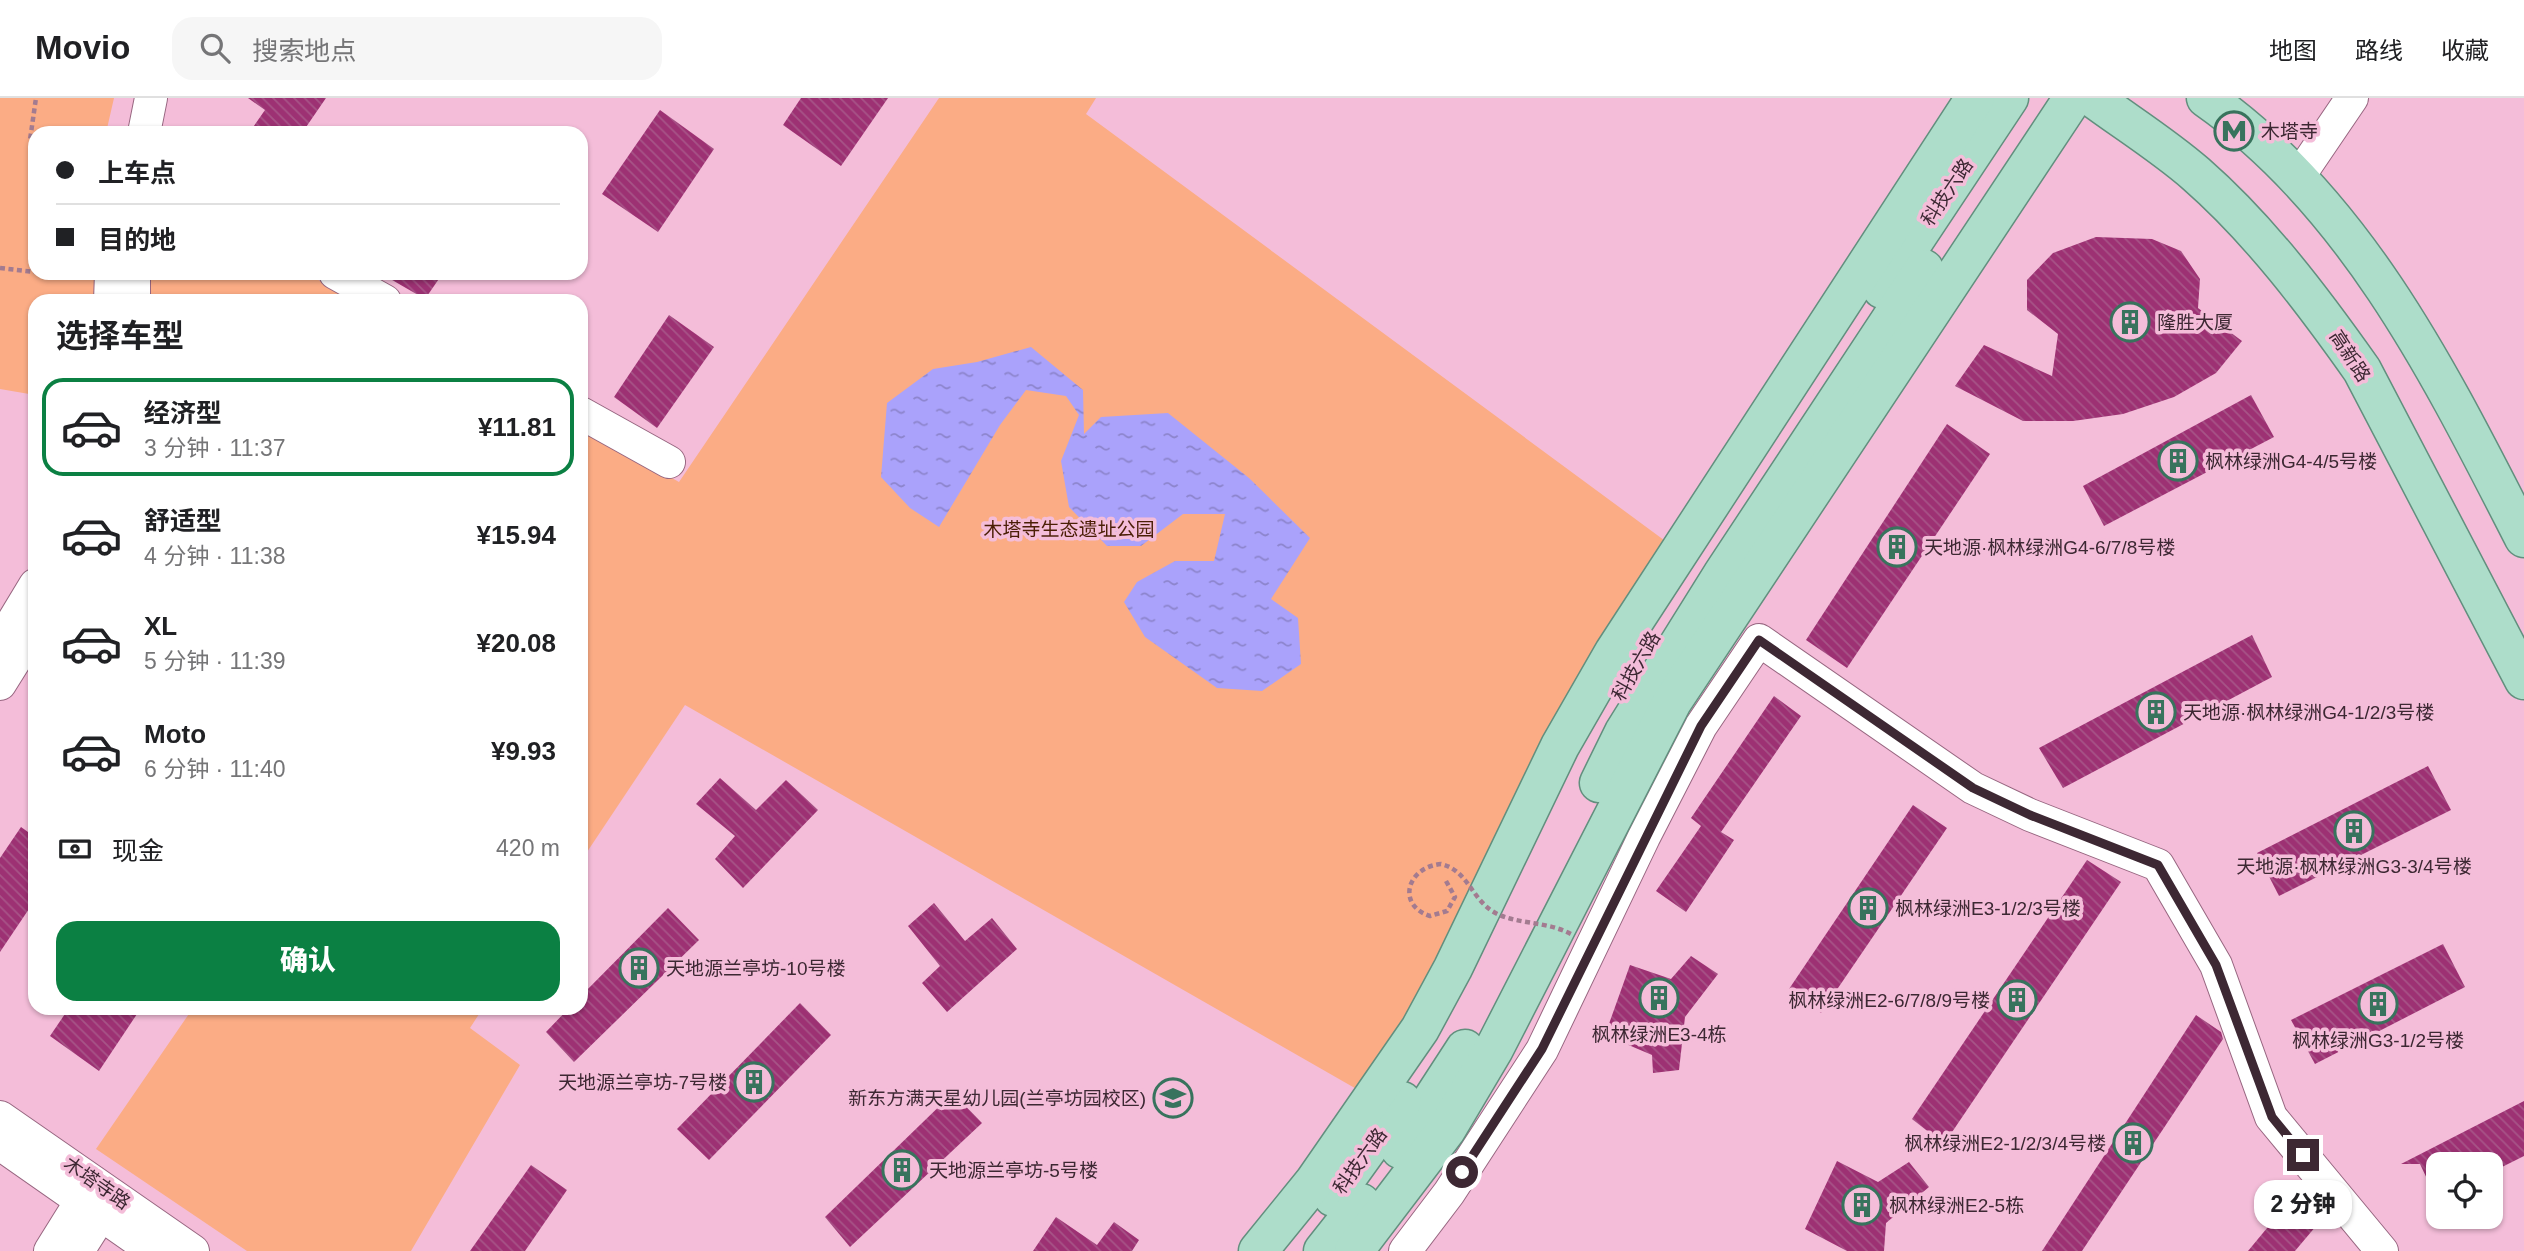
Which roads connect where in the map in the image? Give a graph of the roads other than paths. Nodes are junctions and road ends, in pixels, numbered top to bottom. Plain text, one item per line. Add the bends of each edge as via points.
1 (128, 98) edge
2 (151, 98) edge
3 (1975, 98) edge
4 (2009, 98) edge
5 (2037, 98) edge
6 (2073, 98) edge
7 (2093, 98) edge
8 (2206, 98) edge
9 (2352, 98) edge
10 (123, 126) edge
11 (145, 126) edge
12 (2297, 179) junction
13 (348, 280) edge
14 (372, 294) edge
15 (588, 416) edge
16 (669, 462) dead end
17 (2524, 538) edge
18 (28, 597) edge
19 (28, 639) edge
20 (0, 643) edge
21 (2524, 680) edge
22 (0, 684) edge
23 (0, 1117) edge
24 (0, 1144) edge
25 (97, 1197) junction
26 (50, 1251) edge
27 (78, 1251) edge
28 (153, 1251) edge
29 (193, 1251) edge
30 (1258, 1251) edge
31 (1292, 1251) edge
32 (1324, 1251) edge
33 (1354, 1251) edge
34 (1405, 1251) edge
35 (2382, 1251) edge

1 - 10 street
2 - 11 street
3 - 30 main road via 1614,652 1560,746 1420,1029 1314,1182
4 - 31 main road, 科技六路 via 1667,612 1592,741 1454,1021 1367,1153
5 - 32 main road, 科技六路 via 1631,721 1469,1042 1390,1165
6 - 33 main road via 1672,702 1494,1049 1446,1130
7 - 21 main road, 高新路 via 2196,174 2243,220 2333,329 2362,370
8 - 12 main road
9 - 12 street
12 - 17 main road via 2355,247 2420,342
13 - 14 street
15 - 16 street
18 - 20 street
19 - 22 street
23 - 25 street, 木塔寺路
24 - 25 street, 木塔寺路
25 - 26 street
25 - 27 street
25 - 28 street, 木塔寺路
25 - 29 street, 木塔寺路
34 - 35 street via 1449,1193 1542,1049 1701,726 1759,640 1973,788 2158,865 2216,965 2272,1117

